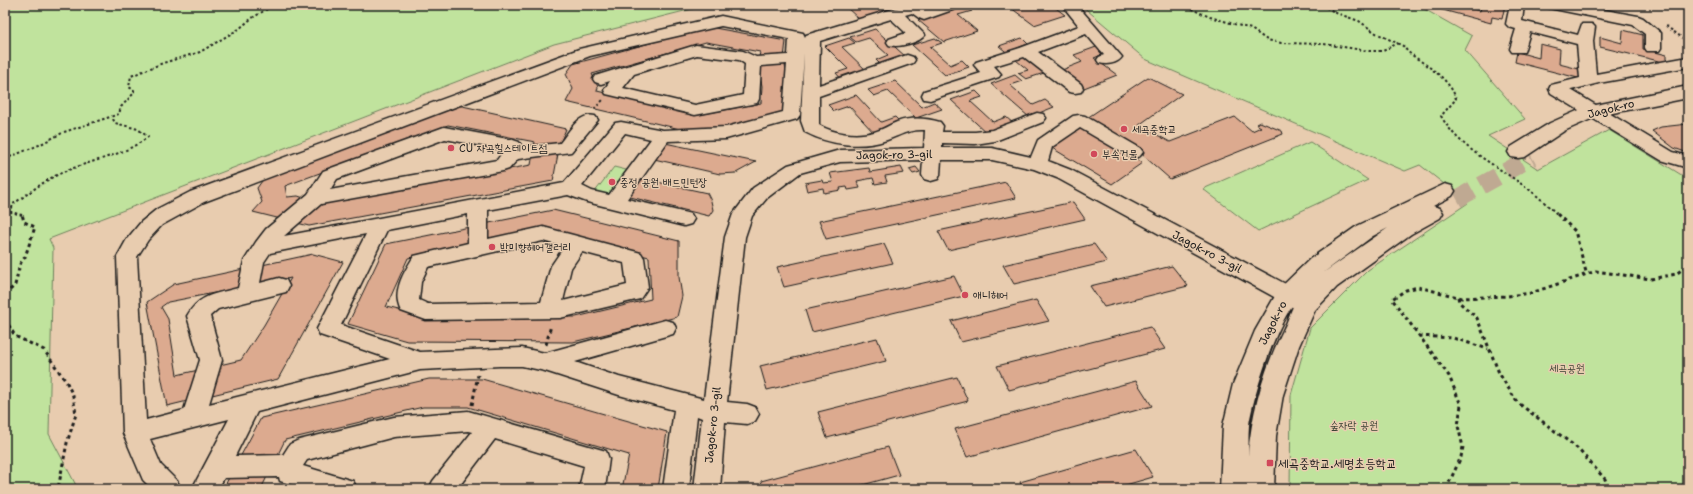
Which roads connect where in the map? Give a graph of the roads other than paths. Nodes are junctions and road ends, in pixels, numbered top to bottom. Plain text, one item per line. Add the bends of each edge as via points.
1 (953, 5) edge
2 (1517, 5) edge
3 (1554, 5) edge
4 (914, 6) edge
5 (1062, 7) edge
6 (1594, 10) edge
7 (894, 13) junction
8 (1524, 26) junction
9 (1089, 27) junction
10 (1585, 41) junction
11 (896, 42) dead end
12 (1653, 48) dead end
13 (1518, 49) dead end
14 (1026, 51) junction
15 (795, 59) junction
16 (907, 60) dead end
17 (1105, 60) dead end
18 (753, 62) junction
19 (1688, 62) edge
20 (628, 71) junction
21 (601, 79) dead end
22 (1588, 81) junction
23 (1075, 88) dead end
24 (1688, 92) edge
25 (811, 93) junction
26 (930, 95) dead end
27 (1688, 107) edge
28 (592, 114) road end
29 (1600, 116) junction
30 (1037, 118) dead end
31 (663, 136) junction
32 (933, 145) junction
33 (1134, 152) dead end
34 (512, 154) junction
35 (1525, 154) tunnel mouth
36 (1688, 162) edge
37 (1038, 164) junction
38 (931, 175) dead end
39 (570, 188) junction
40 (1451, 195) tunnel mouth
41 (315, 199) junction
42 (615, 201) junction
43 (478, 206) junction
44 (684, 219) dead end
45 (380, 226) junction
46 (578, 243) junction
47 (263, 247) junction
48 (478, 248) junction
49 (279, 286) dead end
50 (248, 294) junction
51 (1297, 300) junction
52 (551, 316) junction
53 (665, 328) dead end
54 (546, 352) junction
55 (420, 361) junction
56 (249, 404) junction
57 (687, 404) junction
58 (714, 411) junction
59 (747, 414) dead end
60 (194, 417) junction
61 (490, 427) junction
62 (135, 433) junction
63 (290, 466) junction
64 (217, 467) junction
65 (168, 489) edge
66 (205, 489) edge
67 (344, 489) edge
68 (442, 489) edge
69 (592, 489) edge
70 (676, 489) edge
71 (707, 489) edge
72 (1234, 489) edge
73 (1260, 489) edge

1 - 4 street via 924,15
2 - 8 street via 1514,24
3 - 6 street
4 - 7 street
5 - 9 street
6 - 10 street
6 - 12 street via 1638,21 1653,33
7 - 11 street via 917,34
7 - 25 street via 812,38
8 - 10 street
8 - 13 street
9 - 14 street
9 - 17 street via 1114,57
10 - 22 street
14 - 23 street
14 - 26 street via 982,65 993,74
15 - 18 street
15 - 31 street via 791,115 726,133
15 - 62 street via 797,36 721,21 586,52 478,90 197,197 160,215 138,236 127,257
16 - 25 street
18 - 20 street via 743,56 696,50
18 - 20 street via 751,99 695,110 612,90
19 - 22 street
20 - 21 street
22 - 29 street via 1557,89
24 - 29 main road, Jagok-ro
25 - 32 street via 811,128 822,135 833,138 874,138 916,124 934,126
27 - 29 main road, Jagok-ro
28 - 34 street via 565,148
29 - 35 main road, Jagok-ro
29 - 36 street via 1667,156
30 - 32 street via 995,135
31 - 39 street via 621,127
31 - 42 street
32 - 37 street, Jagok-ro 3-gil
32 - 38 street
32 - 58 street, Jagok-ro 3-gil via 840,156 794,169 760,193 743,214 735,237
33 - 37 street via 1079,120 1044,144
34 - 41 street via 503,165
34 - 41 street via 513,146 444,133 330,175
37 - 51 street, Jagok-ro 3-gil via 1064,174
39 - 42 street via 587,196
39 - 43 street
40 - 51 main road, Jagok-ro
41 - 47 street via 273,234
42 - 44 street
43 - 45 street
43 - 48 street
45 - 47 street
45 - 55 street via 328,329
46 - 48 street via 542,234
46 - 52 street via 561,266
46 - 52 street via 634,258 638,287 633,293 560,310
47 - 50 street via 254,260
48 - 52 street via 420,261 406,296 409,305 426,312
49 - 50 street
50 - 60 street via 211,303 198,316 211,360
51 - 72 main road, Jagok-ro via 1267,331 1246,384 1236,426
51 - 73 main road, Jagok-ro via 1287,346 1270,395 1263,436
53 - 54 street
54 - 55 street via 522,358
54 - 57 street via 619,386
55 - 56 street
56 - 60 street
56 - 64 street
57 - 58 street
57 - 70 street
58 - 59 street
58 - 71 street, Jagok-ro 3-gil
60 - 62 street
61 - 63 street via 468,421 394,427 299,451
61 - 68 street
61 - 69 street via 597,459
62 - 65 street via 152,472
63 - 64 street
63 - 67 street via 289,473
64 - 66 street

